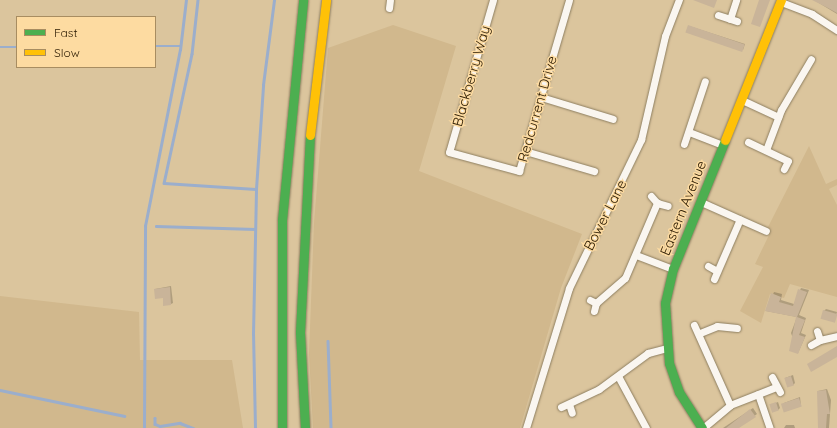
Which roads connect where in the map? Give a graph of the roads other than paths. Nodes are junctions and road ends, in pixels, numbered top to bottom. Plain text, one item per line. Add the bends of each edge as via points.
1 (303, 0) edge
2 (326, 0) edge
3 (390, 0) edge
4 (493, 0) edge
5 (569, 0) edge
6 (678, 0) edge
7 (736, 0) edge
8 (781, 1) edge
9 (389, 8) dead end
10 (718, 15) dead end
11 (837, 30) edge
12 (811, 59) dead end
13 (705, 82) dead end
14 (541, 97) junction
15 (742, 100) junction
16 (778, 117) junction
17 (613, 120) dead end
18 (689, 132) junction
19 (748, 142) dead end
20 (684, 144) dead end
21 (723, 145) junction
22 (766, 150) junction
23 (525, 151) junction
24 (449, 152) joint
25 (784, 169) dead end
26 (594, 171) dead end
27 (652, 196) dead end
28 (701, 202) junction
29 (657, 203) junction
30 (668, 206) dead end
31 (740, 219) junction
32 (766, 231) dead end
33 (636, 254) junction
34 (708, 266) dead end
35 (673, 269) junction
36 (717, 271) junction
37 (714, 279) dead end
38 (594, 311) dead end
39 (694, 325) dead end
40 (737, 328) dead end
41 (817, 331) dead end
42 (700, 333) junction
43 (837, 336) edge
44 (820, 340) junction
45 (811, 345) dead end
46 (667, 348) junction
47 (618, 376) junction
48 (772, 377) dead end
49 (758, 394) junction
50 (569, 404) junction
51 (730, 405) junction
52 (561, 407) dead end
53 (572, 413) dead end
54 (282, 428) edge
55 (305, 428) edge
56 (526, 428) edge
57 (646, 428) edge
58 (702, 428) edge
59 (770, 428) edge

1 - 54 main road via 282,220
2 - 55 main road via 310,127 300,332
3 - 9 street
4 - 24 street, Blackberry Way
5 - 14 street, Redcurrent Drive
6 - 56 street, Bower Lane via 665,36 641,140 569,288
7 - 10 street via 733,20
8 - 11 street via 812,14
8 - 15 main road, Eastern Avenue
12 - 16 street
13 - 18 street
14 - 17 street
14 - 23 street, Redcurrent Drive
15 - 16 street
15 - 21 main road, Eastern Avenue
16 - 22 street
18 - 20 street
18 - 21 street
19 - 22 street
21 - 28 main road, Eastern Avenue
22 - 25 street via 788,160
23 - 24 street, Redcurrent Drive via 519,171
23 - 26 street
27 - 29 street
28 - 31 street
28 - 35 main road, Eastern Avenue
29 - 30 street
29 - 33 street
31 - 32 street
31 - 36 street
33 - 35 street
33 - 38 street via 625,278 593,301
34 - 36 street
35 - 46 main road, Eastern Avenue via 665,303
36 - 37 street
39 - 42 street
40 - 42 street
41 - 44 street
42 - 51 street
43 - 44 street
44 - 45 street
46 - 47 street via 648,353
46 - 58 main road, Eastern Avenue via 679,392
47 - 50 street
47 - 57 street
48 - 49 street via 778,389
49 - 51 street
49 - 59 street
50 - 52 street
50 - 53 street
51 - 58 street

